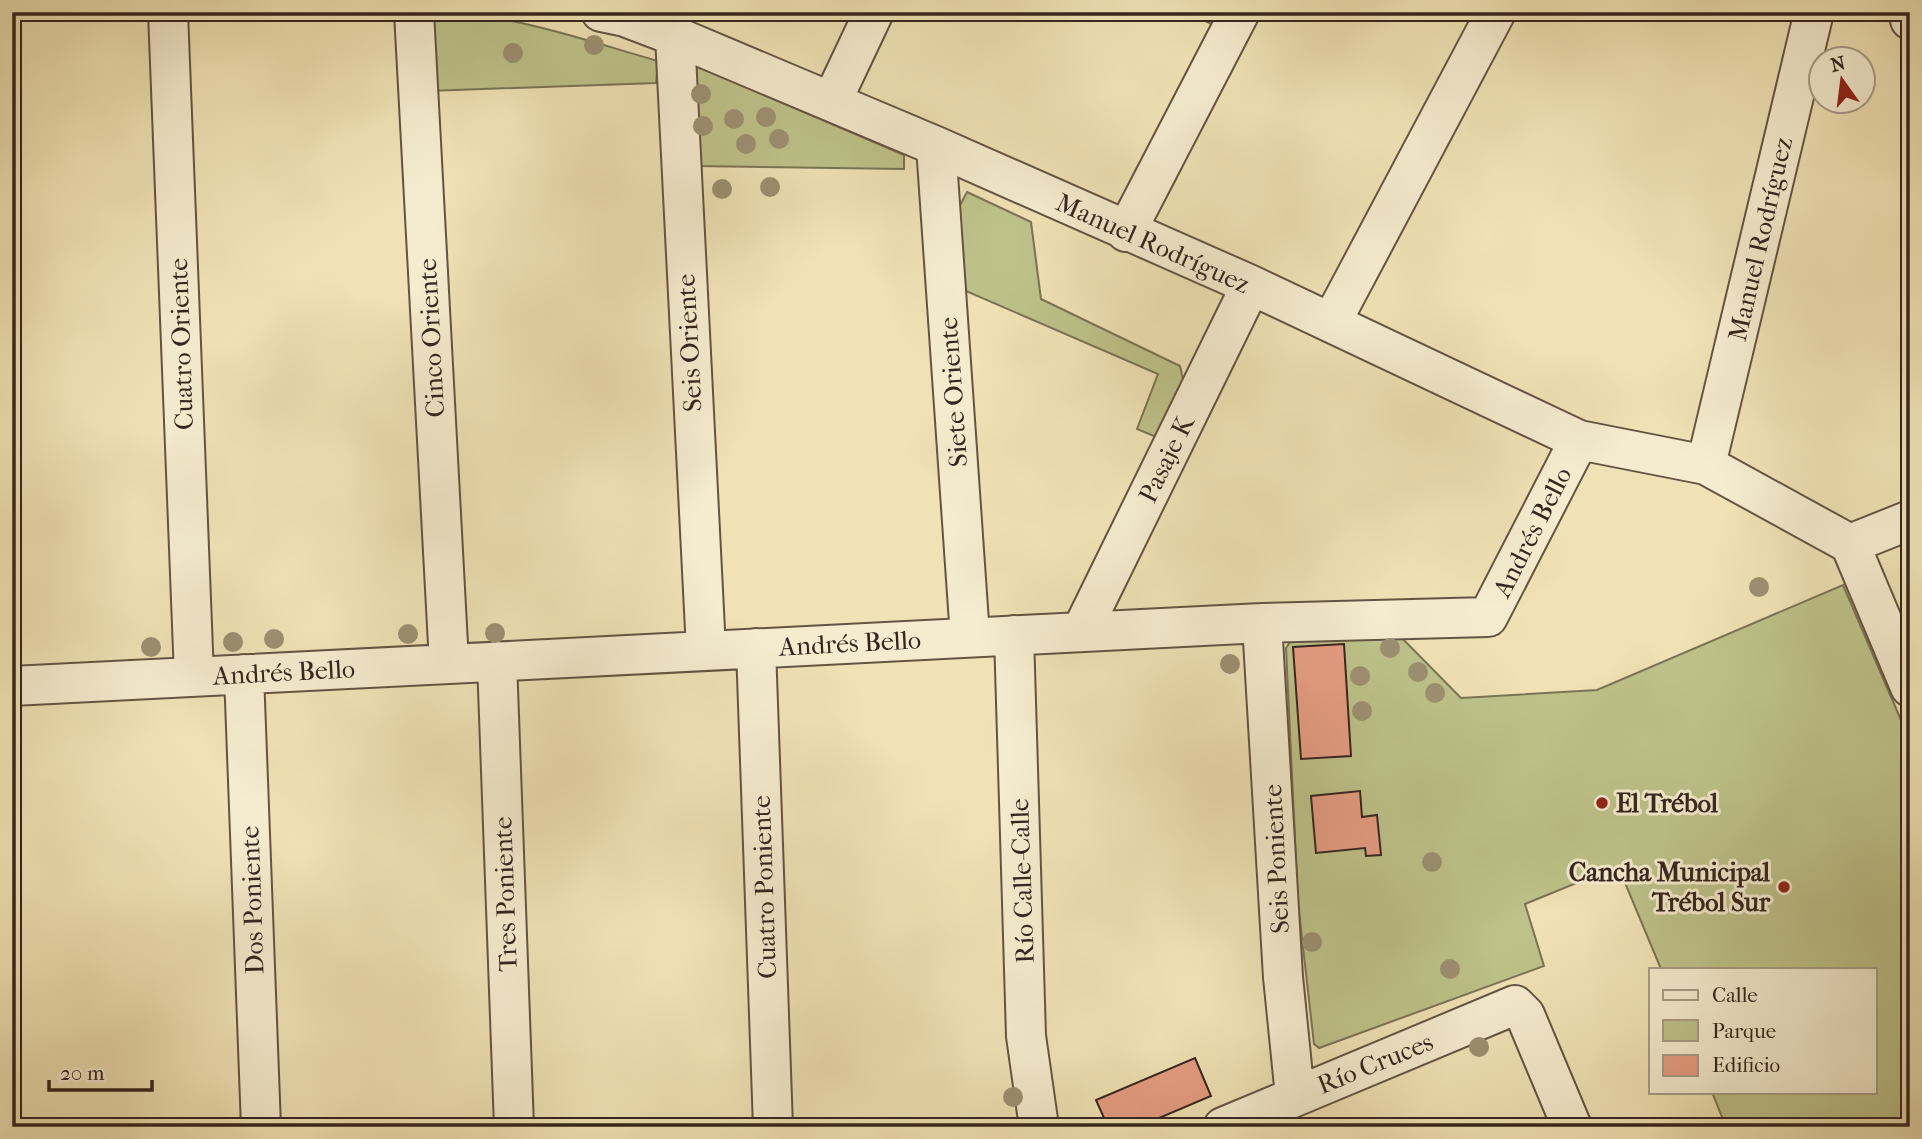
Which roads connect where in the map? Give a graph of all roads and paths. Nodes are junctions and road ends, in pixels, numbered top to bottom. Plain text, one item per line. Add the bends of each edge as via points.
1 (167, 12) edge
2 (414, 12) edge
3 (874, 12) edge
4 (1240, 12) edge
5 (1496, 12) edge
6 (1814, 12) edge
7 (1908, 12) edge
8 (614, 14) edge
9 (1910, 20) edge
10 (675, 36) junction
11 (832, 101) junction
12 (936, 146) junction
13 (1126, 232) junction
14 (1251, 285) junction
15 (1331, 323) junction
16 (1579, 440) junction
17 (1706, 465) junction
18 (1910, 520) edge
19 (1850, 544) junction
20 (1262, 623) junction
21 (1081, 632) junction
22 (1014, 635) junction
23 (970, 637) junction
24 (755, 648) junction
25 (706, 650) junction
26 (497, 661) junction
27 (449, 663) junction
28 (244, 674) junction
29 (194, 677) junction
30 (12, 686) edge
31 (1910, 687) edge
32 (1295, 1096) junction
33 (261, 1127) edge
34 (514, 1127) edge
35 (773, 1127) edge
36 (1039, 1127) edge
37 (1223, 1127) edge
38 (1572, 1127) edge

1 - 29 street, Cuatro Oriente
2 - 27 street, Cinco Oriente
3 - 11 street
4 - 13 street
5 - 15 street
6 - 17 street, Manuel Rodríguez
7 - 9 street
8 - 10 street, Manuel Rodríguez
10 - 11 street, Manuel Rodríguez
10 - 25 street, Seis Oriente
11 - 12 street, Manuel Rodríguez
12 - 13 street, Manuel Rodríguez
12 - 23 street, Siete Oriente
13 - 14 street, Manuel Rodríguez
14 - 15 street, Manuel Rodríguez
14 - 21 street, Pasaje K
15 - 16 street, Manuel Rodríguez
16 - 17 street, Manuel Rodríguez
16 - 20 street, Andrés Bello via 1488,617
17 - 19 street, Manuel Rodríguez
18 - 19 street
19 - 31 street
20 - 21 street, Andrés Bello
20 - 32 street, Seis Poniente via 1283,977
21 - 22 street, Andrés Bello
22 - 23 street, Andrés Bello
22 - 36 street, Río Calle-Calle via 1026,1035
23 - 24 street, Andrés Bello
24 - 25 street, Andrés Bello
24 - 35 street, Cuatro Poniente
25 - 26 street, Andrés Bello
26 - 27 street, Andrés Bello
26 - 34 street, Tres Poniente
27 - 28 street, Andrés Bello
28 - 29 street, Andrés Bello
28 - 33 street, Dos Poniente
29 - 30 street, Andrés Bello
32 - 37 street, Río Cruces
32 - 38 street, Río Cruces via 1515,1005 1525,1015

